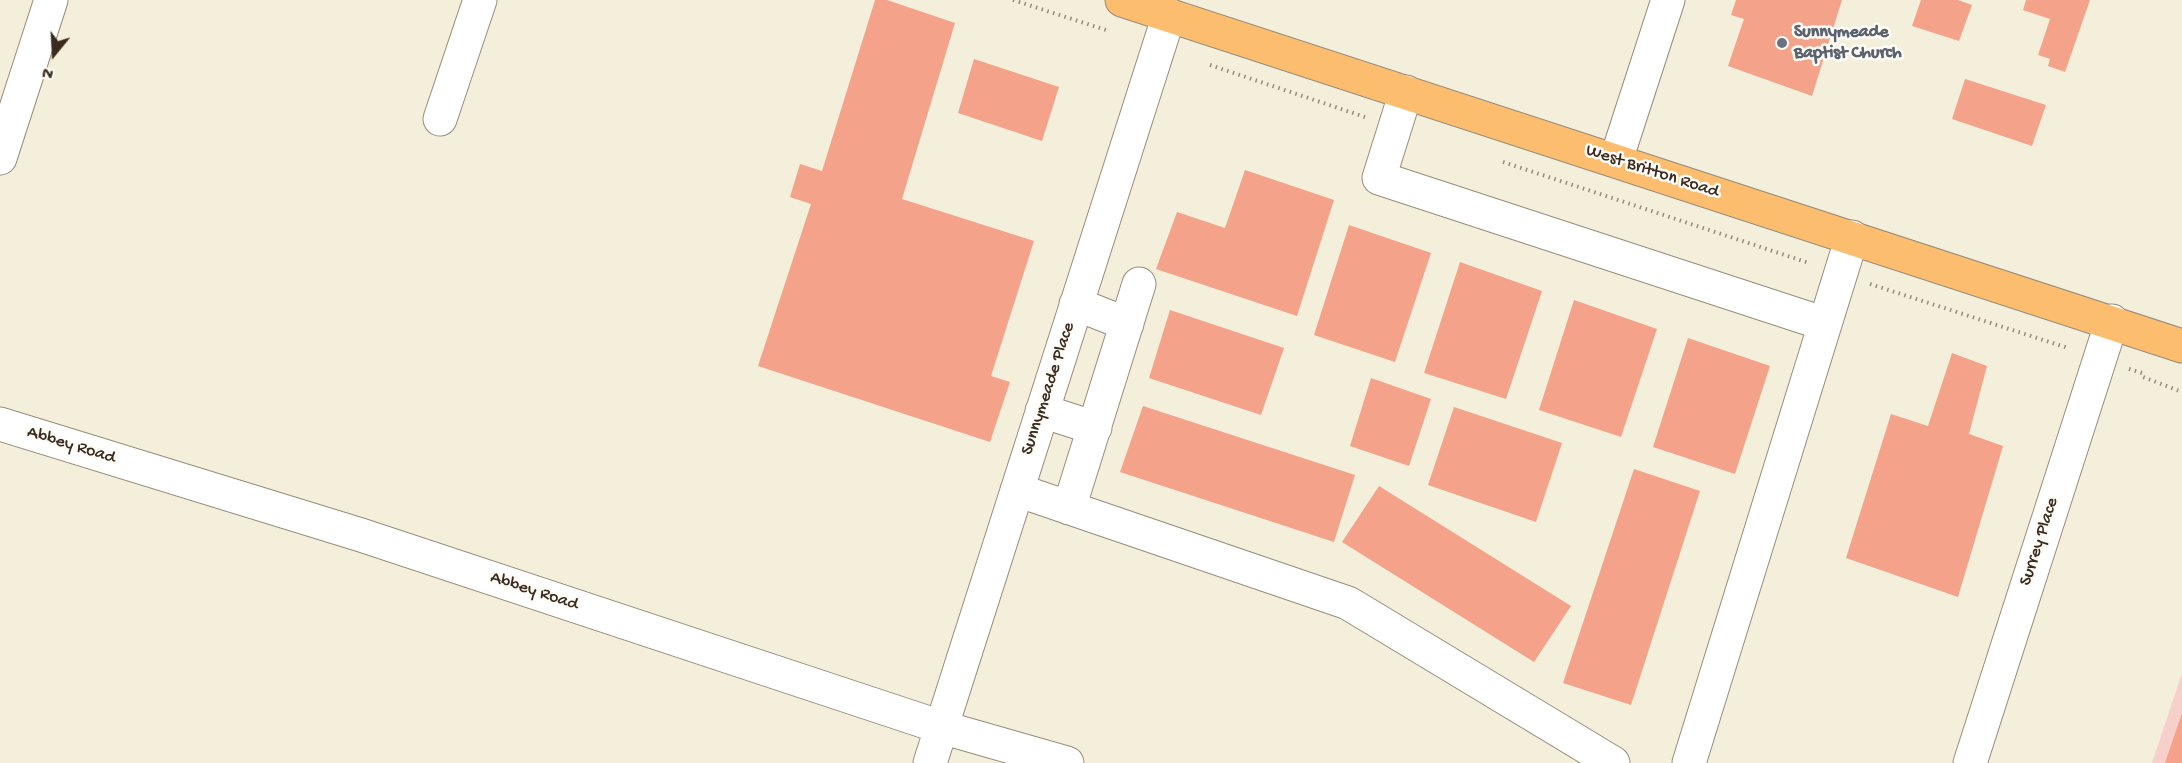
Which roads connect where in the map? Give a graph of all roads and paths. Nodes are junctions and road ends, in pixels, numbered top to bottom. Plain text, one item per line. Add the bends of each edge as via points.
1 (51, 0) edge
2 (480, 0) edge
3 (1012, 0) edge
4 (1122, 0) edge
5 (1668, 0) edge
6 (1168, 15) junction
7 (1110, 32) dead end
8 (1202, 62) dead end
9 (1406, 92) junction
10 (440, 118) dead end
11 (1396, 126) junction
12 (0, 158) edge
13 (1495, 159) dead end
14 (1616, 160) junction
15 (1852, 237) junction
16 (1841, 274) junction
17 (1139, 284) dead end
18 (1076, 304) junction
19 (2112, 321) junction
20 (1127, 324) junction
21 (1825, 324) junction
22 (2182, 346) edge
23 (2070, 348) dead end
24 (2142, 373) dead end
25 (2182, 392) edge
26 (1042, 411) junction
27 (0, 424) edge
28 (1095, 428) junction
29 (1017, 490) junction
30 (1070, 508) junction
31 (941, 727) junction
32 (930, 763) edge
33 (1067, 763) edge
34 (1613, 763) edge
35 (1689, 763) edge
36 (1970, 763) edge

1 - 12 street
2 - 10 street
3 - 7 path
4 - 6 main road, West Britton Road
5 - 14 street
6 - 9 main road, West Britton Road
6 - 18 street, Sunnymeade Place
8 - 11 path
9 - 11 street
9 - 14 main road, West Britton Road
11 - 21 street via 1379,178
13 - 16 path, West Britton Road
14 - 15 main road, West Britton Road
15 - 16 street
15 - 19 main road, West Britton Road
16 - 21 street
16 - 23 path, West Britton Road
17 - 20 street
18 - 20 street
18 - 26 street, Sunnymeade Place
19 - 22 main road, West Britton Road
19 - 36 street, Surrey Place
20 - 28 street
21 - 35 street
24 - 25 path via 2143,377
26 - 28 street
26 - 29 street, Sunnymeade Place
27 - 31 street, Abbey Road via 361,535
28 - 30 street
29 - 30 street
29 - 31 street, Sunnymeade Place
30 - 34 street via 1348,603
31 - 32 street, Sunnymeade Place
31 - 33 street, Abbey Road

